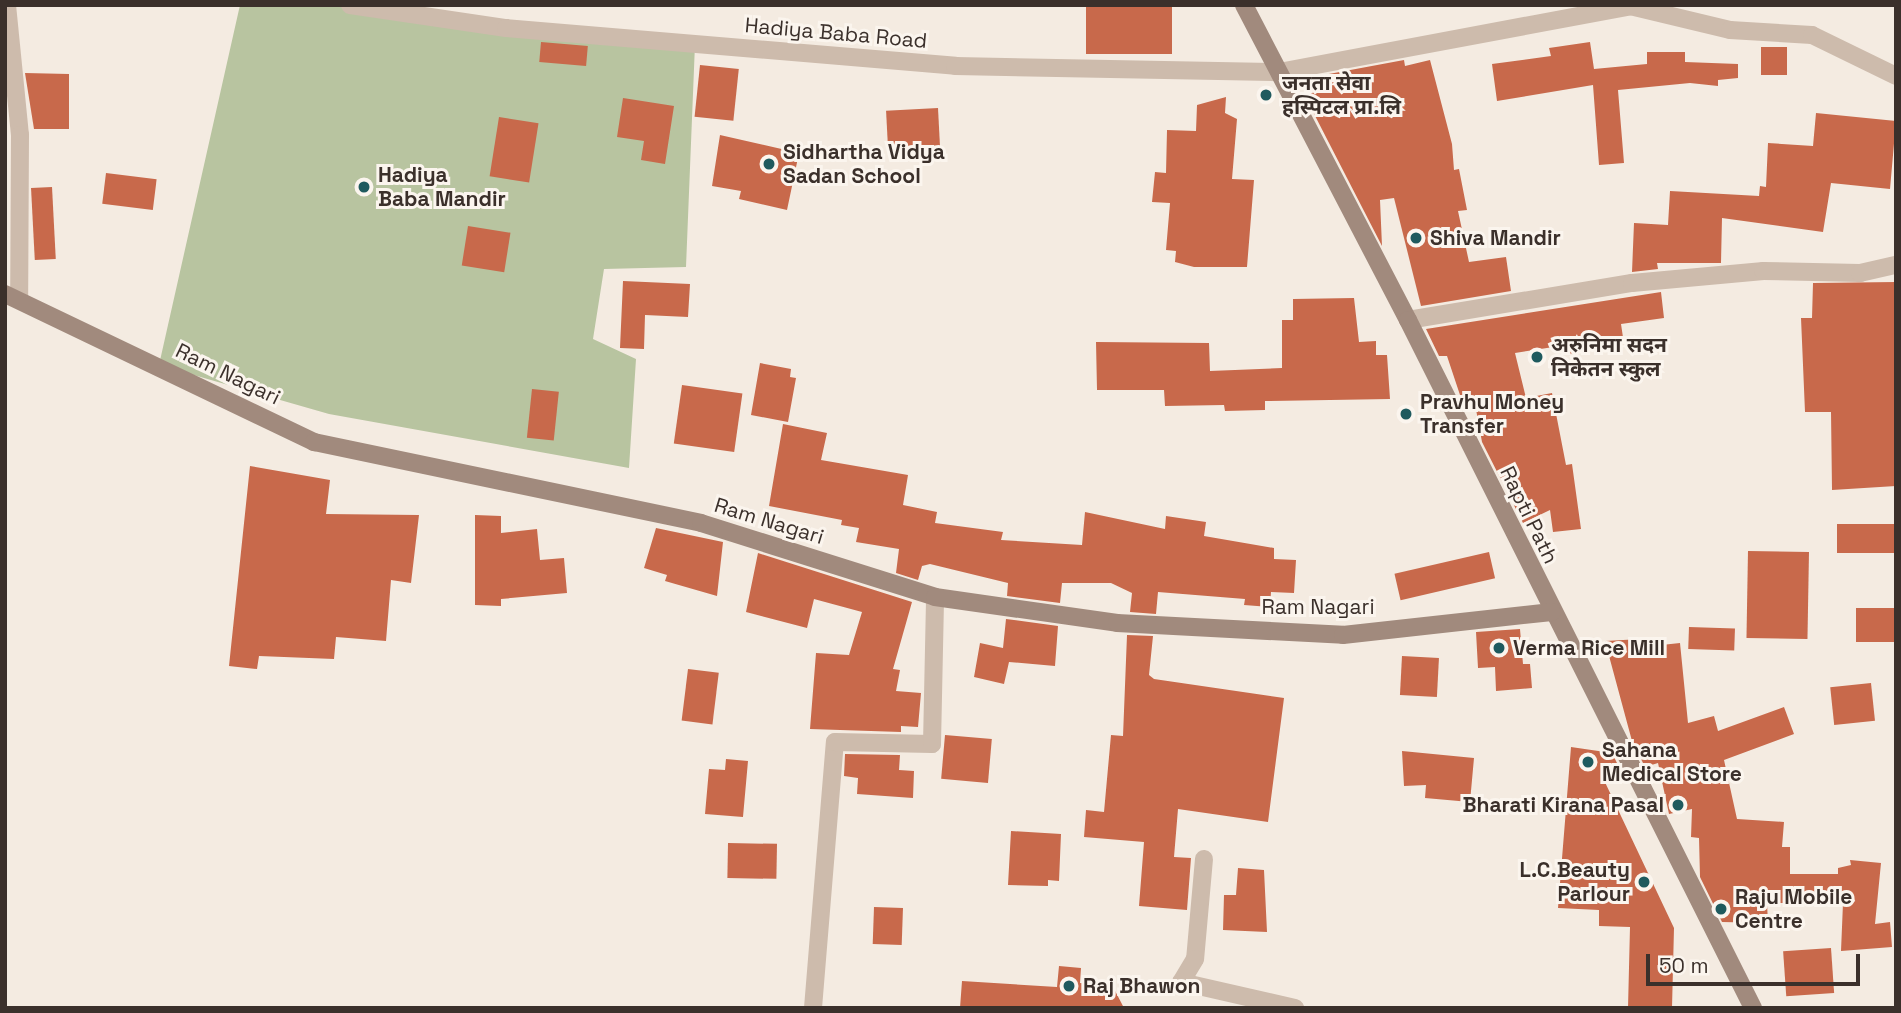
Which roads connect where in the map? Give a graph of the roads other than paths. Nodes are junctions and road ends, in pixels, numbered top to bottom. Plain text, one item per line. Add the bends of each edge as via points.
1 (7, 5) edge
2 (350, 5) edge
3 (1244, 5) edge
4 (1279, 72) junction
5 (1896, 76) edge
6 (1896, 264) edge
7 (12, 297) edge
8 (1408, 320) junction
9 (935, 597) junction
10 (1552, 612) junction
11 (1203, 859) dead end
12 (813, 1008) edge
13 (1295, 1008) edge
14 (1753, 1008) edge

1 - 7 street via 20,135
2 - 4 street, Hadiya Baba Road via 506,28 955,66
3 - 4 main road, Rapti Path
4 - 5 street, Hadiya Baba Road via 1630,6 1730,30 1812,35
4 - 8 main road, Rapti Path
6 - 8 street via 1860,273 1763,271 1632,283
7 - 9 main road, Ram Nagari via 314,442 701,523
8 - 10 main road, Rapti Path
9 - 10 main road, Ram Nagari via 1117,623 1343,635
9 - 12 street via 932,744 835,742
10 - 14 main road, Rapti Path
11 - 13 street via 1195,959 1181,982

